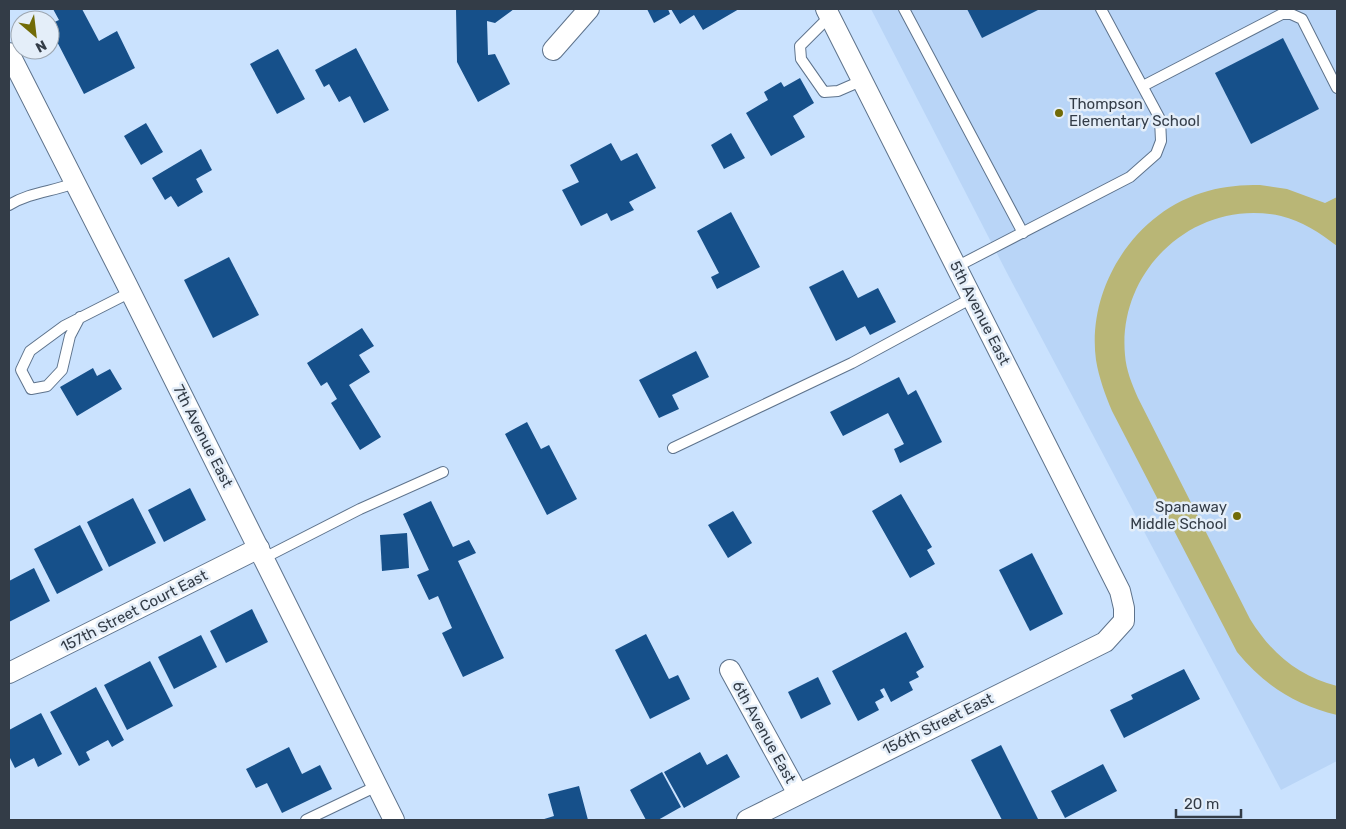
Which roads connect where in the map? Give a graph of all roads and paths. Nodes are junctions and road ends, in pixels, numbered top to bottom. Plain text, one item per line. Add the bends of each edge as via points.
1 (589, 9) edge
2 (904, 9) edge
3 (1102, 9) edge
4 (828, 13) edge
5 (553, 50) dead end
6 (9, 53) edge
7 (861, 81) junction
8 (1142, 86) junction
9 (1337, 88) edge
10 (75, 183) junction
11 (9, 205) edge
12 (1023, 232) junction
13 (956, 266) junction
14 (131, 292) junction
15 (972, 298) junction
16 (80, 318) junction
17 (673, 448) dead end
18 (443, 472) dead end
19 (261, 553) junction
20 (1124, 621) joint
21 (730, 670) dead end
22 (9, 673) edge
23 (377, 786) junction
24 (798, 794) junction
25 (306, 820) edge
26 (394, 820) edge
27 (747, 820) edge

1 - 5 street
2 - 12 lane
3 - 8 lane
4 - 7 street, 5th Avenue East
4 - 7 lane via 800,46 802,59 824,92 838,91
6 - 10 street, 7th Avenue East
7 - 13 street, 5th Avenue East
8 - 9 lane via 1282,14 1291,14 1302,19
8 - 12 lane via 1160,119 1161,141 1156,154 1130,177
10 - 11 lane via 28,194
10 - 14 street, 7th Avenue East
12 - 13 lane
13 - 15 street, 5th Avenue East
14 - 16 lane
14 - 19 street, 7th Avenue East
15 - 17 lane via 852,362
15 - 20 street, 5th Avenue East via 1120,591
16 - 16 lane via 30,351 21,370 31,389 48,386 62,370 70,336
18 - 19 lane
19 - 22 street, 157th Street Court East
19 - 23 street, 7th Avenue East
20 - 24 street, 156th Street East via 1105,642
21 - 24 street, 6th Avenue East
23 - 25 lane
23 - 26 street, 7th Avenue East
24 - 27 street, 156th Street East

